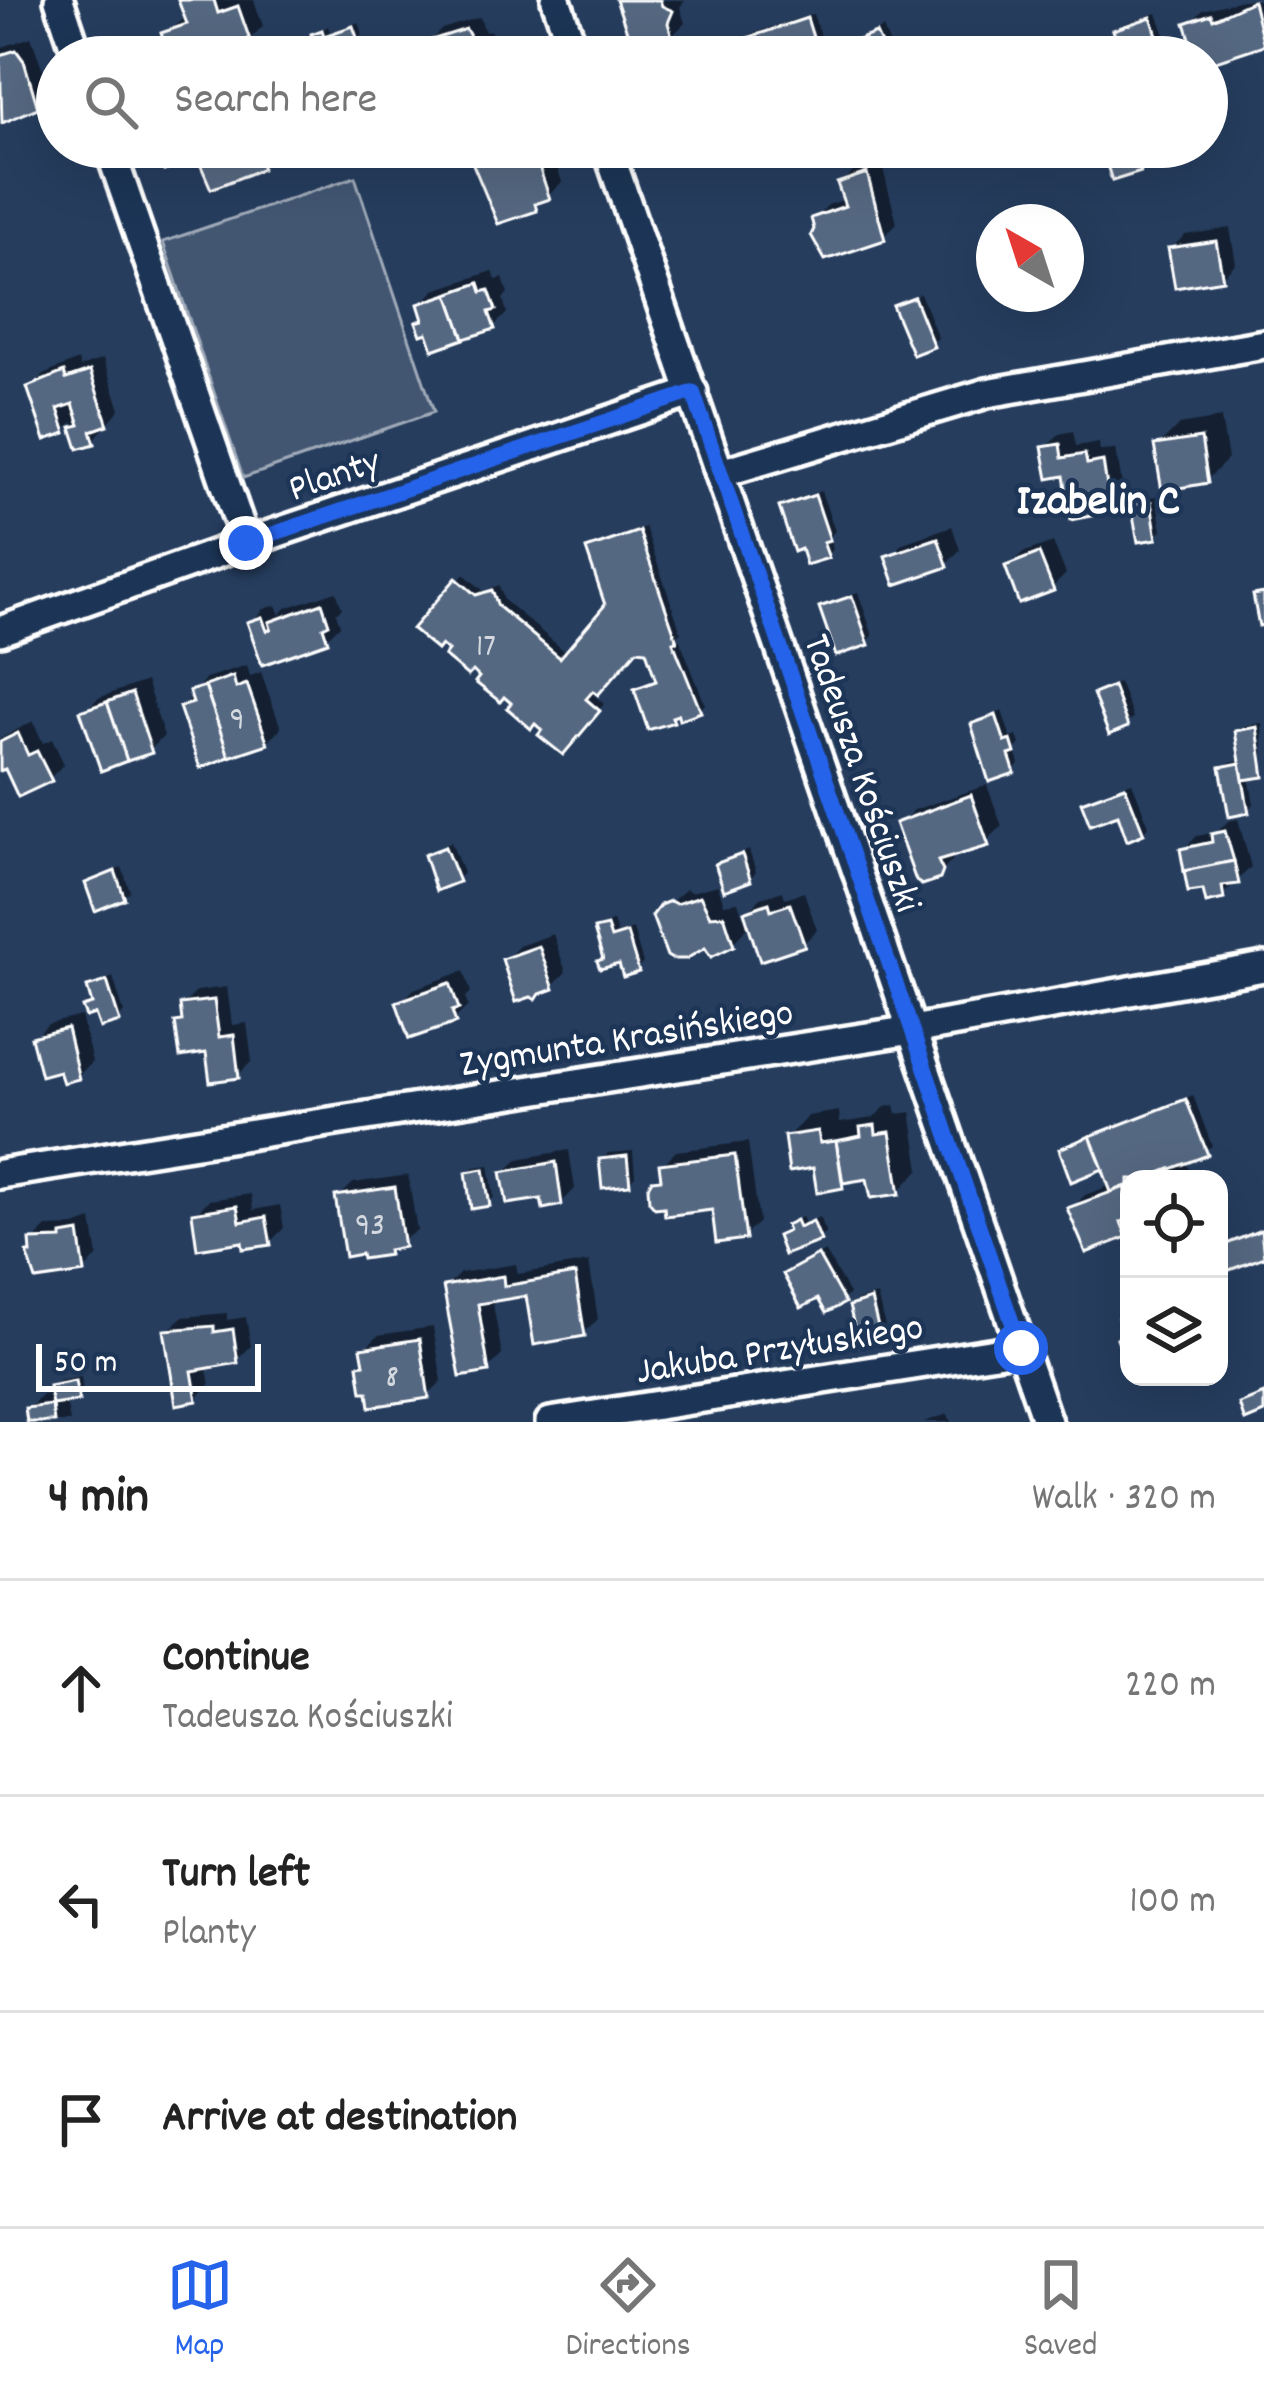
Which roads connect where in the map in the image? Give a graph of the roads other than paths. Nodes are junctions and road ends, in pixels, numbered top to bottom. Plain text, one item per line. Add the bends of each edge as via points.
1 (59, 0) edge
2 (556, 0) edge
3 (72, 36) edge
4 (569, 36) edge
5 (117, 168) edge
6 (615, 168) edge
7 (1264, 344) edge
8 (693, 392) junction
9 (721, 473) junction
10 (246, 543) junction
11 (0, 631) edge
12 (1264, 967) edge
13 (912, 1030) junction
14 (0, 1174) edge
15 (1021, 1348) junction
16 (550, 1422) edge
17 (1046, 1422) edge

1 - 3 street
2 - 4 street
5 - 10 street
6 - 8 street, Tadeusza Kościuszki
7 - 9 street via 987,393
8 - 9 street, Tadeusza Kościuszki
8 - 10 street, Planty
9 - 13 street, Tadeusza Kościuszki
10 - 11 street, Planty
12 - 13 street, Zygmunta Krasińskiego
13 - 14 street, Zygmunta Krasińskiego
13 - 15 street, Tadeusza Kościuszki
15 - 16 street, Jakuba Przyłuskiego
15 - 17 street, Tadeusza Kościuszki

